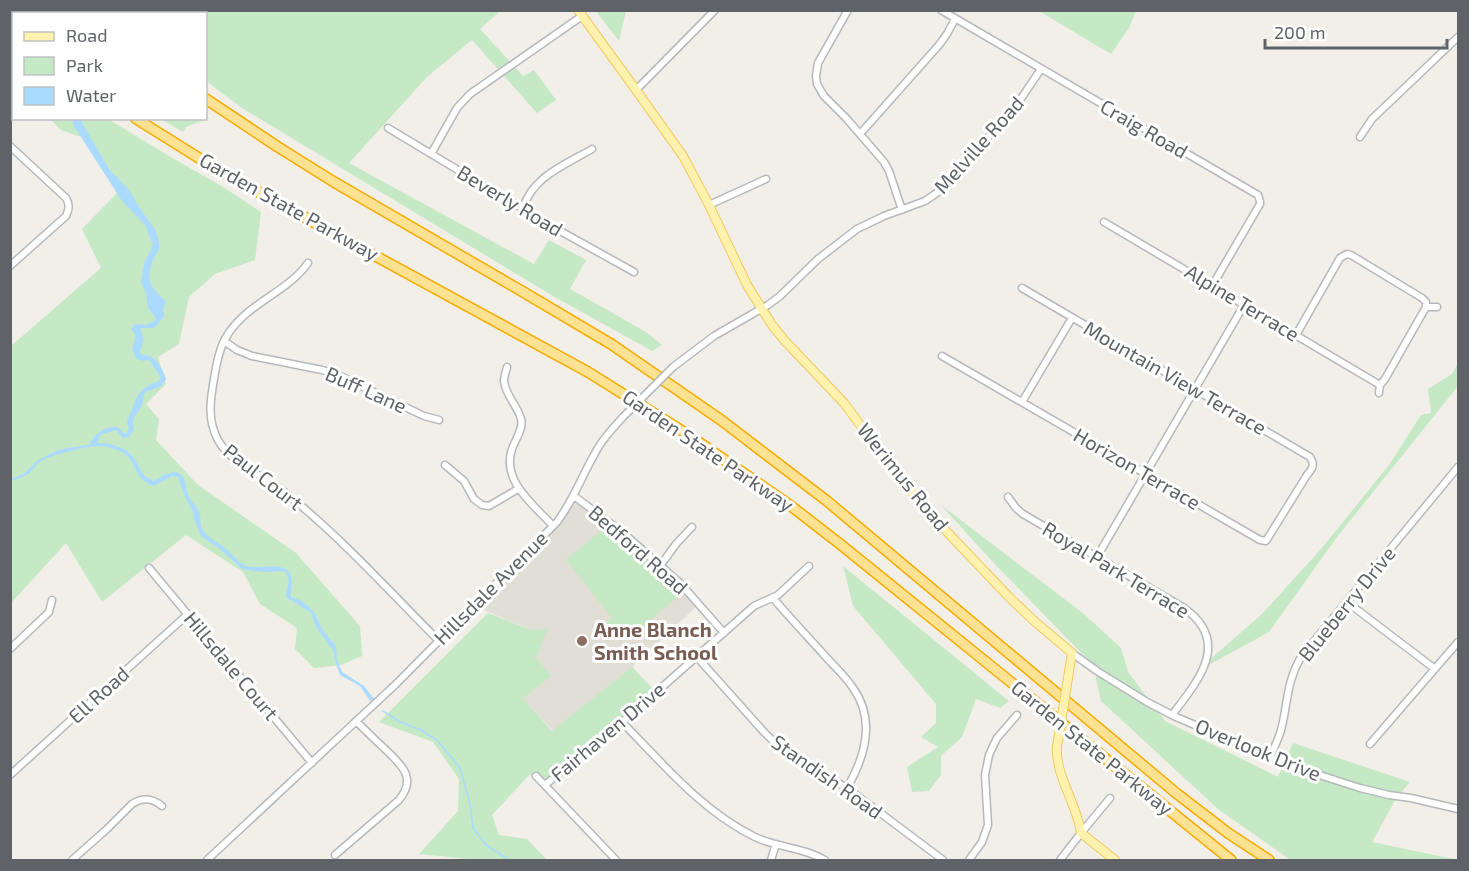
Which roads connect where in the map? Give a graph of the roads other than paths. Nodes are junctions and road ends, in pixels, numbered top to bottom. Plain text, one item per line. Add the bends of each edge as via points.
1 (715, 10) edge
2 (848, 10) edge
3 (941, 10) edge
4 (580, 13) edge
5 (955, 19) junction
6 (1458, 37) edge
7 (1041, 69) junction
8 (636, 90) junction
9 (207, 100) edge
10 (138, 120) edge
11 (388, 128) dead end
12 (860, 134) junction
13 (1360, 137) dead end
14 (10, 146) edge
15 (592, 149) dead end
16 (431, 154) junction
17 (766, 179) dead end
18 (709, 205) junction
19 (523, 208) junction
20 (903, 210) junction
21 (1104, 222) dead end
22 (308, 263) dead end
23 (10, 266) edge
24 (634, 272) dead end
25 (1212, 286) junction
26 (1022, 288) dead end
27 (1244, 305) junction
28 (1426, 307) junction
29 (1437, 307) dead end
30 (761, 309) junction
31 (1072, 318) junction
32 (1296, 335) junction
33 (224, 341) junction
34 (942, 356) dead end
35 (507, 368) dead end
36 (1380, 385) junction
37 (1194, 389) junction
38 (1379, 393) dead end
39 (1022, 402) junction
40 (439, 420) dead end
41 (445, 465) dead end
42 (1458, 467) edge
43 (1145, 474) junction
44 (1307, 475) joint
45 (518, 489) junction
46 (574, 496) junction
47 (1008, 497) dead end
48 (553, 526) junction
49 (692, 528) dead end
50 (1096, 557) junction
51 (660, 566) junction
52 (809, 566) dead end
53 (149, 568) dead end
54 (773, 598) junction
55 (52, 600) dead end
56 (1347, 602) junction
57 (188, 614) junction
58 (724, 633) junction
59 (439, 641) junction
60 (1458, 642) edge
61 (10, 649) edge
62 (1072, 653) junction
63 (697, 657) junction
64 (1435, 669) junction
65 (1017, 715) dead end
66 (1172, 715) junction
67 (356, 722) junction
68 (622, 722) junction
69 (1370, 744) dead end
70 (1270, 757) junction
71 (312, 763) junction
72 (10, 775) edge
73 (536, 776) dead end
74 (545, 785) junction
75 (847, 788) junction
76 (1110, 798) dead end
77 (162, 806) dead end
78 (1458, 809) edge
79 (1080, 833) junction
80 (776, 844) junction
81 (335, 855) dead end
82 (74, 860) edge
83 (207, 861) edge
84 (616, 861) edge
85 (771, 861) edge
86 (825, 861) edge
87 (943, 861) edge
88 (969, 861) edge
89 (1060, 861) edge
90 (1115, 861) edge
91 (1230, 861) edge
92 (1269, 861) edge

1 - 8 street
2 - 12 street via 818,63 816,76 824,96
3 - 5 street, Craig Road
4 - 8 main road, Werimus Road
4 - 16 street via 470,94 457,108
5 - 7 street, Craig Road
5 - 12 street via 939,45
6 - 13 street via 1372,119
7 - 20 street, Melville Road via 1016,106 941,190
7 - 25 street, Craig Road via 1258,195 1260,204
8 - 18 main road, Werimus Road via 683,156
9 - 92 highway, Garden State Parkway via 324,177 611,344 721,420 827,501 1176,793
10 - 91 highway, Garden State Parkway via 189,153 588,372 709,448 840,544
11 - 16 street, Beverly Road
12 - 20 street via 884,162
14 - 23 street via 69,203 65,217
15 - 19 street via 541,179
16 - 19 street, Beverly Road
17 - 18 street
18 - 30 main road, Werimus Road
19 - 24 street, Beverly Road
20 - 30 street, Melville Road via 870,222 844,238
21 - 25 street, Alpine Terrace
22 - 33 street, Paul Court via 302,273 245,314
25 - 27 street, Alpine Terrace
26 - 31 street, Mountain View Terrace
27 - 32 street, Alpine Terrace
27 - 37 street
28 - 29 street
28 - 32 street via 1422,298 1347,254 1340,258
28 - 36 street
30 - 46 street, Hillsdale Avenue, bridge via 714,336 673,367 601,443
30 - 62 main road, Werimus Road via 784,341 844,403 931,515 1008,596
31 - 37 street, Mountain View Terrace
31 - 39 street
32 - 36 street, Alpine Terrace
33 - 40 street, Buff Lane via 244,353 336,374
33 - 59 street, Paul Court via 210,400 212,428 225,450 301,505
34 - 39 street, Horizon Terrace
35 - 45 street via 504,381 522,419 509,460
36 - 38 street
37 - 43 street
37 - 44 street, Mountain View Terrace via 1310,457 1314,463
39 - 43 street, Horizon Terrace
41 - 45 street via 482,505 489,506
42 - 56 street, Blueberry Drive
43 - 44 street, Horizon Terrace via 1266,541
43 - 50 street
45 - 48 street
46 - 48 street, Hillsdale Avenue
46 - 51 street, Bedford Road
47 - 50 street, Royal Park Terrace via 1023,514
48 - 59 street, Hillsdale Avenue
49 - 51 street
50 - 66 street, Royal Park Terrace via 1184,608 1203,628 1208,644 1206,663
51 - 58 street, Bedford Road
52 - 54 street, Fairhaven Drive
53 - 57 street, Hillsdale Court
54 - 58 street, Fairhaven Drive via 754,606
54 - 75 street via 852,686 862,703 865,746
55 - 61 street via 49,612
56 - 64 street
56 - 70 street, Blueberry Drive via 1295,668 1279,737
57 - 71 street, Hillsdale Court
57 - 72 street, Ell Road
58 - 63 street, Fairhaven Drive
59 - 67 street, Hillsdale Avenue
60 - 64 street
62 - 66 street, Overlook Drive
62 - 79 main road, bridge via 1057,747
63 - 68 street, Fairhaven Drive
63 - 75 street, Standish Road via 775,742
64 - 69 street
65 - 88 street via 997,738 989,755 985,775 988,825
66 - 70 street, Overlook Drive
67 - 71 street, Hillsdale Avenue
67 - 81 street via 401,765 406,789 399,800
68 - 74 street, Fairhaven Drive
68 - 80 street via 699,799 754,836
70 - 78 street, Overlook Drive via 1360,788
71 - 83 street, Hillsdale Avenue
73 - 74 street
74 - 84 street
75 - 87 street, Standish Road
76 - 79 street
77 - 82 street via 150,799 132,804
79 - 89 street
79 - 90 main road
80 - 85 street
80 - 86 street

